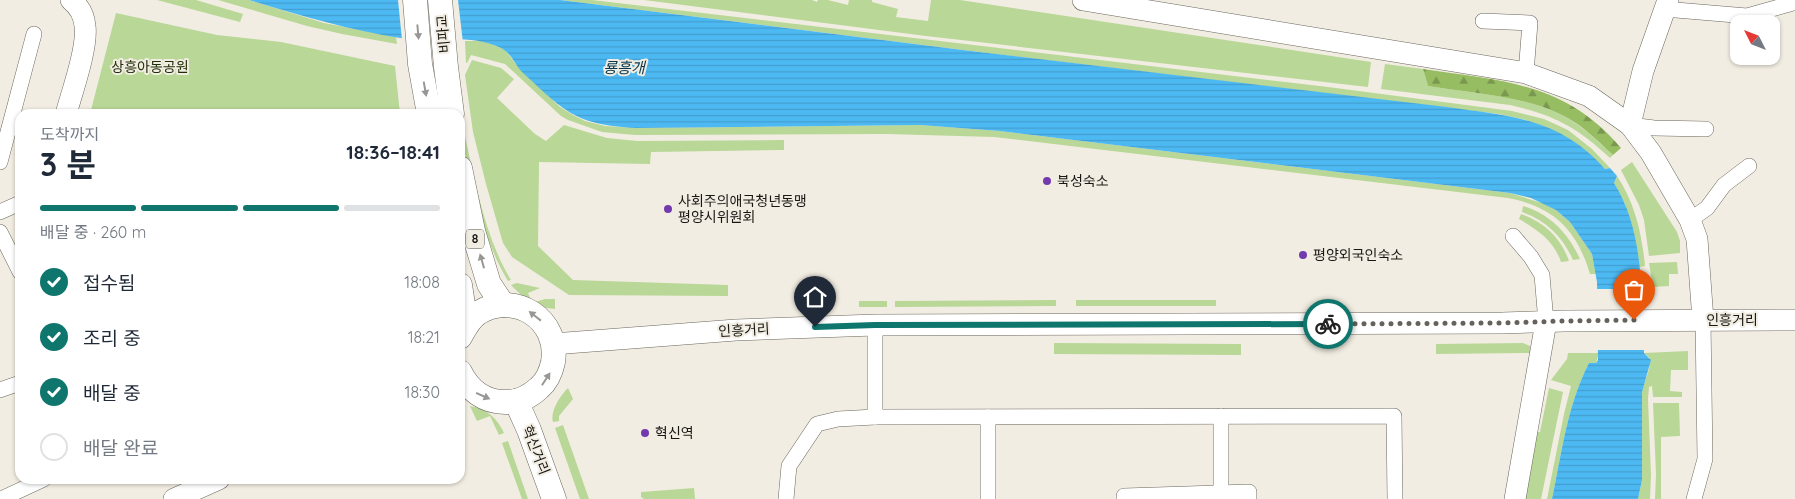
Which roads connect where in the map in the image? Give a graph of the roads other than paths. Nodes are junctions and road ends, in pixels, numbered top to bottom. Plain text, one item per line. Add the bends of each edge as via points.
1 (71, 0) edge
2 (415, 0) edge
3 (440, 0) edge
4 (1083, 0) edge
5 (1793, 3) dead end
6 (1666, 5) edge
7 (1483, 20) dead end
8 (34, 34) dead end
9 (1526, 74) junction
10 (67, 109) edge
11 (428, 109) edge
12 (451, 109) edge
13 (1630, 125) junction
14 (1706, 128) dead end
15 (0, 162) edge
16 (1749, 166) dead end
17 (465, 192) edge
18 (15, 204) edge
19 (1, 207) edge
20 (1690, 220) junction
21 (0, 232) edge
22 (1513, 236) dead end
23 (15, 262) edge
24 (503, 305) junction
25 (1703, 320) junction
26 (1795, 320) edge
27 (1555, 321) junction
28 (875, 325) junction
29 (465, 329) edge
30 (553, 344) junction
31 (465, 380) edge
32 (15, 385) edge
33 (0, 390) edge
34 (516, 401) junction
35 (1221, 416) junction
36 (875, 417) junction
37 (988, 417) junction
38 (33, 484) edge
39 (206, 484) edge
40 (1221, 492) junction
41 (182, 493) edge
42 (0, 499) edge
43 (554, 499) edge
44 (786, 499) edge
45 (988, 499) edge
46 (1124, 499) edge
47 (1249, 499) edge
48 (1395, 499) edge
49 (1515, 499) edge
50 (1694, 499) edge

1 - 10 main road via 80,9 86,28
2 -> 11 main road, 비파교 via 420,64
3 - 12 main road, 비파교
4 - 9 main road
5 - 6 street via 1747,16
6 - 13 main road via 1643,71
7 - 9 street via 1530,23
8 - 15 street
9 - 13 main road via 1589,96
13 - 14 street
13 - 20 main road via 1651,153
16 - 20 street via 1724,185 1707,208
24 -> 17 main road, 8 via 489,284
18 - 19 street
20 - 25 main road via 1697,238
21 - 23 street
22 - 27 street via 1542,275
24 - 29 main road via 479,313
30 -> 24 main road via 541,320 528,310
25 - 26 main road, 인흥거리
25 - 27 main road, 인흥거리
25 - 50 street via 1705,459
27 - 28 main road, 인흥거리
27 - 49 main road
28 - 30 main road, 인흥거리 via 736,330
28 - 36 street
34 -> 30 main road via 530,396 543,385 551,370
31 -> 34 main road via 483,397 499,402
32 - 33 street
34 - 43 main road, 혁신거리
35 - 37 street
35 - 40 street
35 - 48 street via 1394,416
36 - 37 street
36 - 44 street via 817,424 789,466
37 - 45 street
38 - 42 street
39 - 41 main road
40 - 46 street via 1124,496
40 - 47 street via 1249,492

